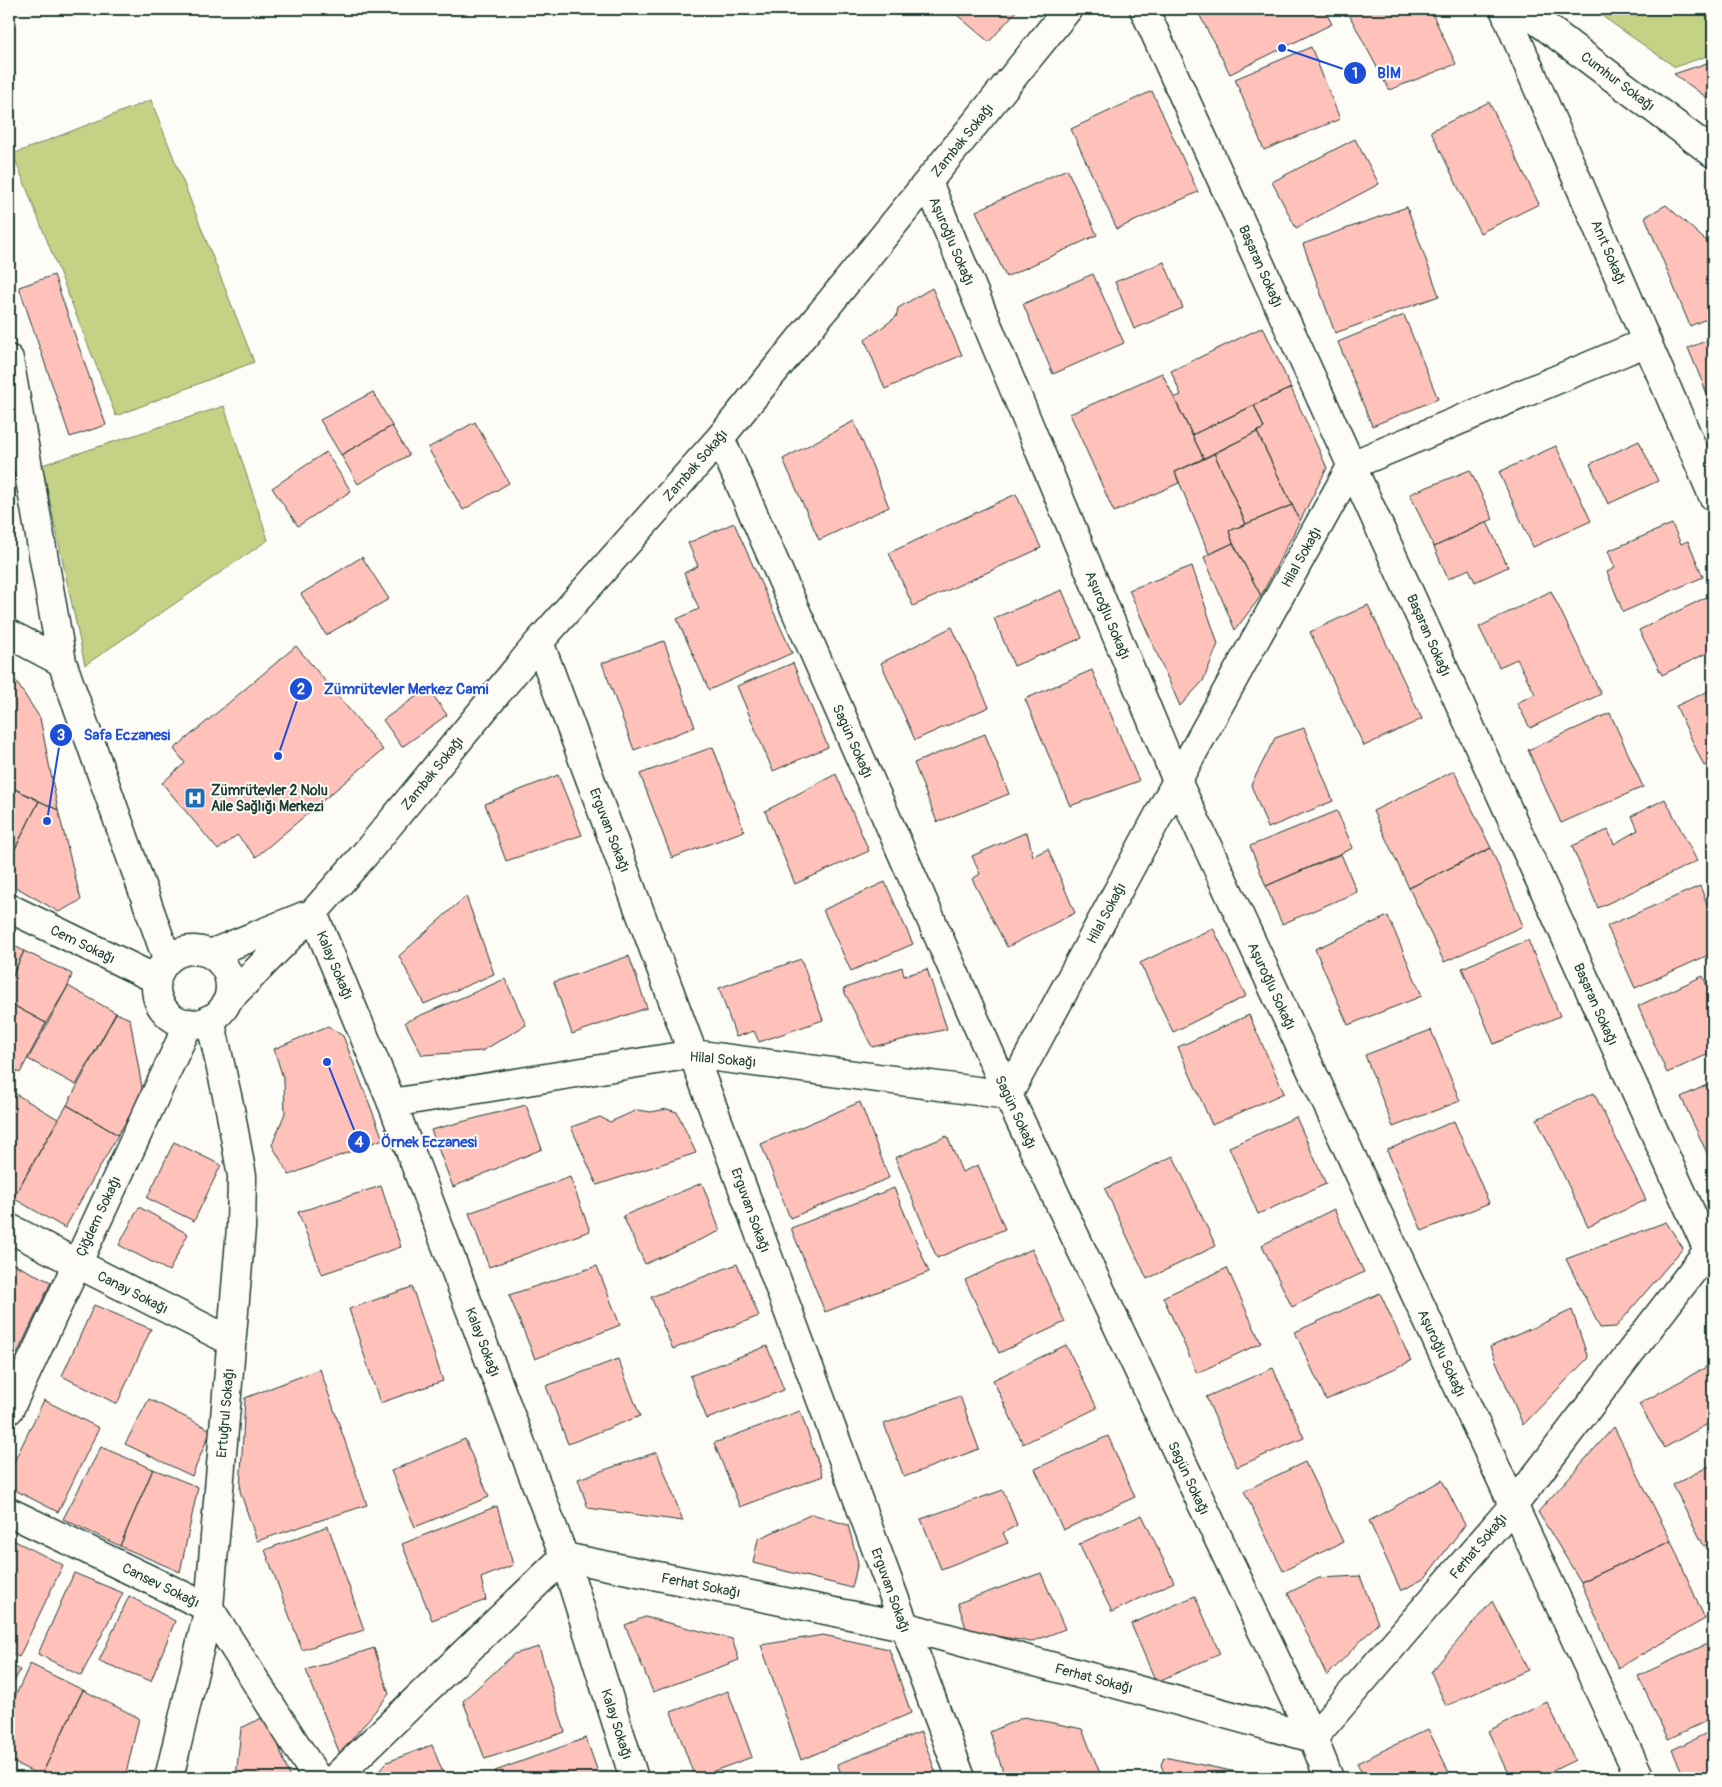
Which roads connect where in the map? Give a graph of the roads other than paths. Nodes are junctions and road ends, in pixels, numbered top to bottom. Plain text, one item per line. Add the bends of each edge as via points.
1 (1068, 9) edge
2 (1144, 9) edge
3 (1504, 9) edge
4 (1522, 9) edge
5 (1713, 153) edge
6 (928, 182) junction
7 (1647, 342) junction
8 (9, 363) edge
9 (720, 438) junction
10 (1352, 466) junction
11 (1713, 496) edge
12 (9, 634) edge
13 (539, 642) junction
14 (62, 662) junction
15 (1177, 781) junction
16 (9, 908) edge
17 (313, 913) junction
18 (210, 954) junction
19 (162, 969) junction
20 (209, 1015) junction
21 (694, 1054) junction
22 (1008, 1095) junction
23 (392, 1103) junction
24 (9, 1228) edge
25 (1712, 1252) edge
26 (76, 1264) junction
27 (231, 1341) junction
28 (9, 1410) edge
29 (1513, 1506) junction
30 (9, 1512) edge
31 (564, 1557) junction
32 (209, 1608) junction
33 (904, 1626) junction
34 (1313, 1738) junction
35 (169, 1778) edge
36 (318, 1778) edge
37 (335, 1778) edge
38 (634, 1778) edge
39 (961, 1778) edge
40 (1329, 1778) edge
41 (1640, 1778) edge

1 - 6 street, Zambak Sokağı
2 - 10 street, Başaran Sokağı
3 - 7 street, Anıt Sokağı
4 - 5 street, Cumhur Sokağı
6 - 9 street, Zambak Sokağı
6 - 15 street, Aşuroğlu Sokağı
7 - 10 street
7 - 11 street, Anıt Sokağı
8 - 14 street
9 - 13 street, Zambak Sokağı
9 - 22 street, Sagün Sokağı
10 - 15 street, Hilal Sokağı
10 - 25 street, Başaran Sokağı
12 - 14 street
13 - 17 street, Zambak Sokağı
13 - 21 street, Erguvan Sokağı
14 - 19 street
15 - 22 street, Hilal Sokağı
15 - 29 street, Aşuroğlu Sokağı
16 - 19 street, Cem Sokağı
17 - 18 street
17 - 20 street, Zambak Sokağı
17 - 23 street, Kalay Sokağı
18 - 19 street via 199,950 186,951
18 - 20 street via 226,969 229,989
19 - 20 street via 156,991 164,1009 179,1021
20 - 26 street, Çiğdem Sokağı
20 - 27 street, Ertuğrul Sokağı via 242,1176
21 - 22 street, Hilal Sokağı
21 - 23 street, Hilal Sokağı
21 - 33 street, Erguvan Sokağı
22 - 34 street, Sagün Sokağı
23 - 31 street, Kalay Sokağı
24 - 26 street, Canay Sokağı
25 - 29 street, Ferhat Sokağı
26 - 27 street, Canay Sokağı
26 - 28 street, Çiğdem Sokağı
27 - 32 street, Ertuğrul Sokağı
29 - 34 street, Ferhat Sokağı
29 - 41 street, Aşuroğlu Sokağı
30 - 32 street, Cansev Sokağı
31 - 33 street, Ferhat Sokağı
31 - 37 street
31 - 38 street, Kalay Sokağı
32 - 35 street, Cansev Sokağı
32 - 36 street
33 - 34 street, Ferhat Sokağı
33 - 39 street, Erguvan Sokağı
34 - 40 street, Sagün Sokağı

